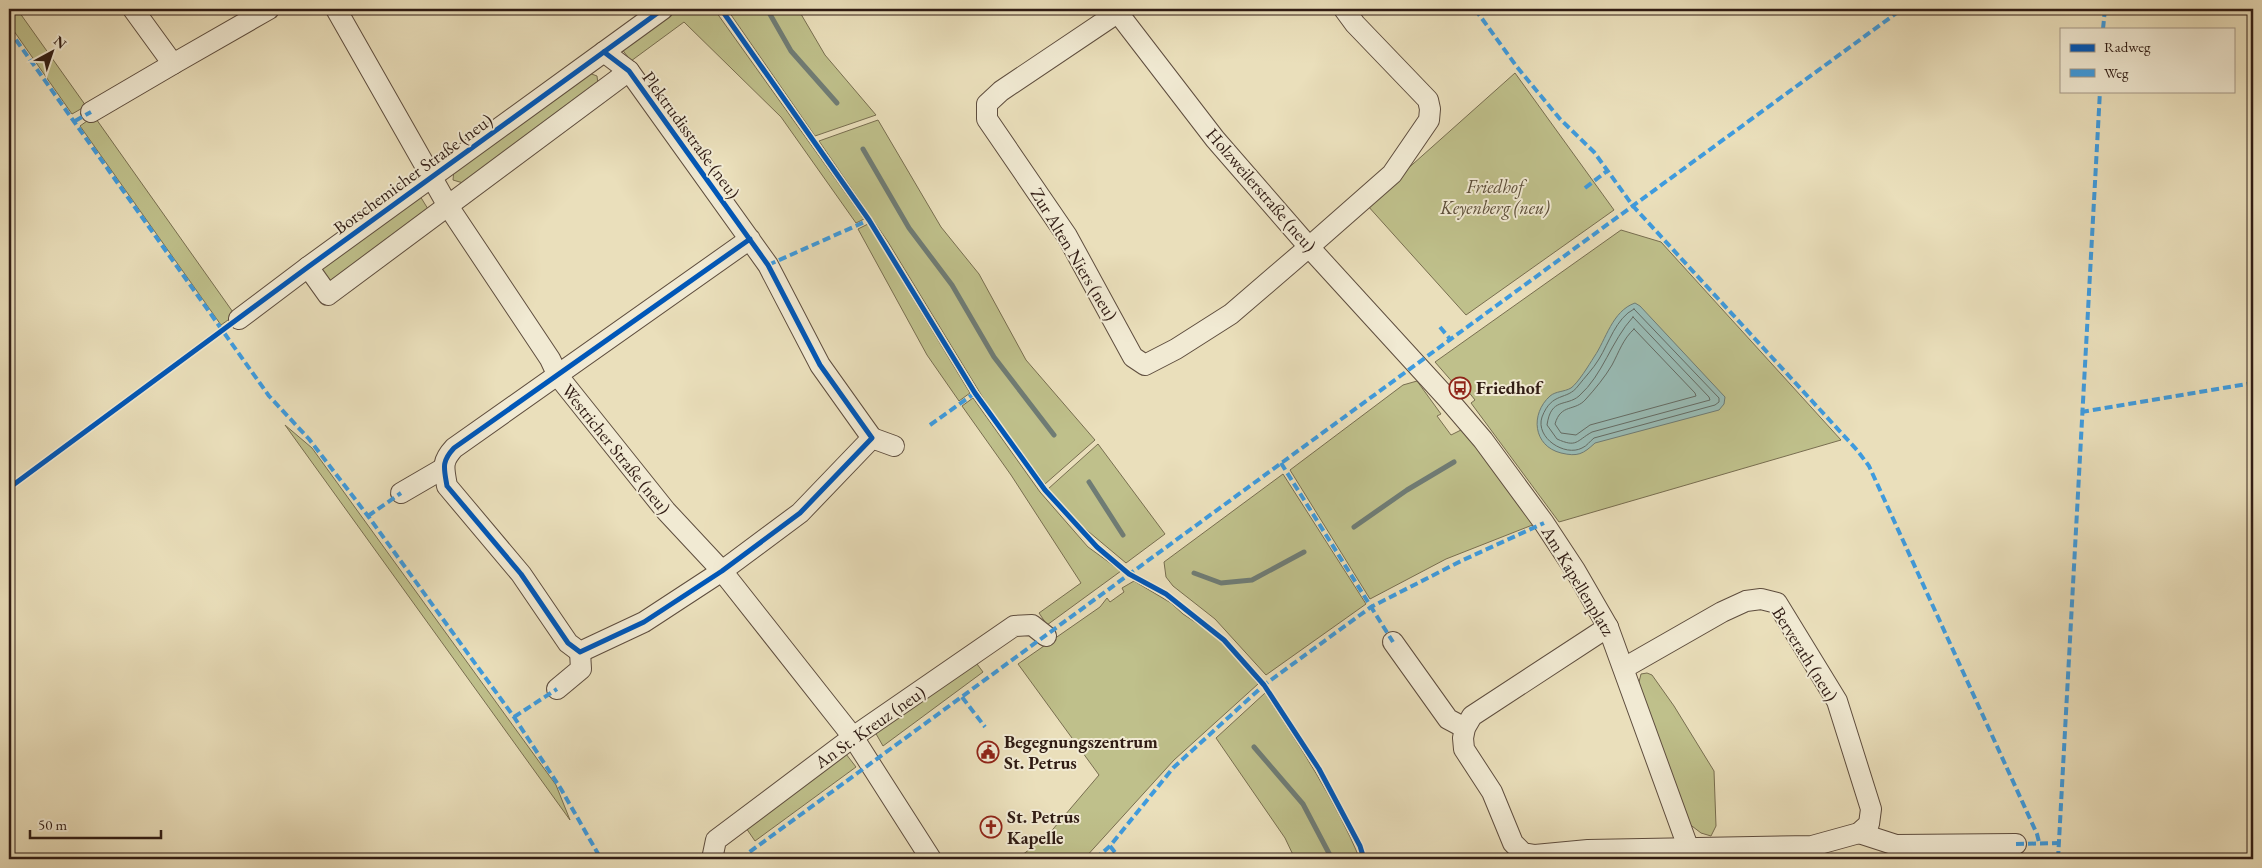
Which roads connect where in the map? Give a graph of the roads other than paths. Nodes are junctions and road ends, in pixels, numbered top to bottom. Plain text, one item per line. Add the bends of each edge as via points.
1 (133, 9) edge
2 (269, 9) edge
3 (336, 9) edge
4 (663, 9) edge
5 (1344, 9) edge
6 (1119, 10) edge
7 (604, 52) junction
8 (173, 64) junction
9 (629, 71) junction
10 (91, 112) dead end
11 (430, 178) junction
12 (448, 206) junction
13 (750, 239) junction
14 (1309, 247) junction
15 (308, 267) junction
16 (239, 319) dead end
17 (1417, 362) joint
18 (558, 376) junction
19 (872, 438) junction
20 (894, 446) dead end
21 (444, 468) junction
22 (401, 493) dead end
23 (722, 571) junction
24 (1608, 627) junction
25 (1046, 636) dead end
26 (1393, 642) dead end
27 (580, 652) junction
28 (1624, 668) junction
29 (557, 689) dead end
30 (1465, 728) junction
31 (853, 737) junction
32 (1859, 833) junction
33 (2016, 844) dead end
34 (1690, 853) edge
35 (1521, 856) edge
36 (712, 859) edge
37 (931, 859) edge

1 - 8 street
2 - 8 street
3 - 11 street, Westricher Straße (neu)
4 - 7 street, Borschemicher Straße (neu)
5 - 14 street via 1428,100 1430,115 1392,174
6 - 14 street, Holzweilerstraße (neu) via 1215,139
6 - 14 street, Zur Alten Niers (neu) via 1001,90 987,104 987,119 1067,236 1133,357 1144,365 1176,349 1231,314
7 - 9 street, Plektrudisstraße (neu)
7 - 11 street, Borschemicher Straße (neu)
8 - 10 street
9 - 12 street
9 - 13 street, Plektrudisstraße (neu)
11 - 12 street, Westricher Straße (neu)
11 - 15 street, Borschemicher Straße (neu)
12 - 15 street via 328,295
12 - 18 street, Westricher Straße (neu) via 550,359
13 - 18 street
13 - 19 street, Plektrudisstraße (neu) via 768,265 820,365
14 - 17 street, Holzweilerstraße (neu)
15 - 16 street, Borschemicher Straße (neu)
17 - 24 street, Am Kapellenplatz via 1483,440 1544,523
18 - 21 street via 454,448 446,458
18 - 23 street, Westricher Straße (neu) via 666,511
19 - 20 street
19 - 23 street via 800,513
21 - 22 street
21 - 27 street via 448,486 521,574 568,643
23 - 27 street via 644,622
23 - 31 street, Westricher Straße (neu)
24 - 28 street, Am Kapellenplatz
24 - 30 street via 1472,716
25 - 31 street, An St. Kreuz (neu) via 1032,625 1014,626
26 - 30 street via 1448,720
27 - 29 street via 581,669
28 - 32 street, Berverath (neu) via 1746,601 1761,599 1777,603 1837,702 1870,810 1868,824
28 - 34 street, Am Kapellenplatz
30 - 35 street via 1464,749 1492,792
31 - 36 street, An St. Kreuz (neu) via 716,840
31 - 37 street, Westricher Straße (neu)
32 - 33 street via 1896,845
32 - 34 street via 1812,846
34 - 35 street via 1588,850

